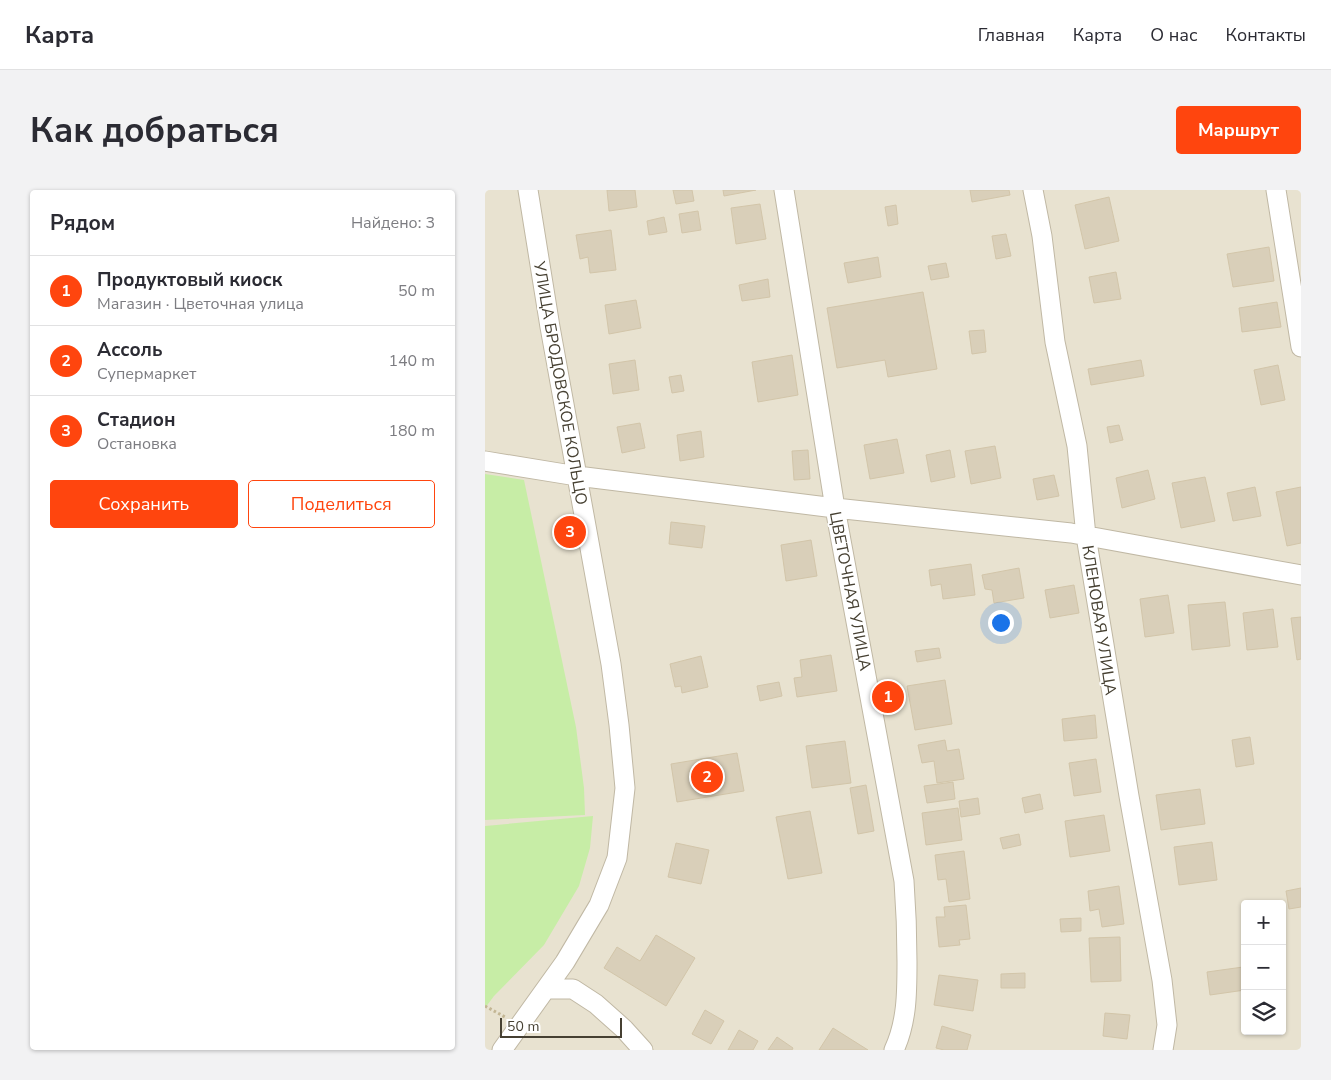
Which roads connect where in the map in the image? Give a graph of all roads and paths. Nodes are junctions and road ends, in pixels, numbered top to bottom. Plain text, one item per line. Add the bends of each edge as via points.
1 (528, 190) edge
2 (784, 190) edge
3 (1033, 190) edge
4 (1276, 190) edge
5 (1301, 347) edge
6 (485, 462) edge
7 (577, 476) junction
8 (835, 508) junction
9 (1086, 536) junction
10 (1301, 575) edge
11 (546, 989) junction
12 (485, 1006) edge
13 (520, 1026) junction
14 (502, 1050) edge
15 (643, 1050) edge
16 (894, 1050) edge
17 (1163, 1050) edge

1 - 7 street, УЛИЦА БРОДОВСКОЕ КОЛЬЦО
2 - 8 street, ЦВЕТОЧНАЯ УЛИЦА
3 - 9 street, КЛЕНОВАЯ УЛИЦА via 1055,342 1077,446
4 - 5 street
6 - 7 street
7 - 8 street
7 - 11 street, УЛИЦА БРОДОВСКОЕ КОЛЬЦО via 611,664 625,788 617,858 599,904
8 - 9 street
8 - 16 street, ЦВЕТОЧНАЯ УЛИЦА via 904,881 907,999
9 - 10 street
9 - 17 street, КЛЕНОВАЯ УЛИЦА via 1163,980 1167,1025
11 - 13 street, УЛИЦА БРОДОВСКОЕ КОЛЬЦО
11 - 15 street via 573,989 596,1004
12 - 13 path
13 - 14 street, УЛИЦА БРОДОВСКОЕ КОЛЬЦО

